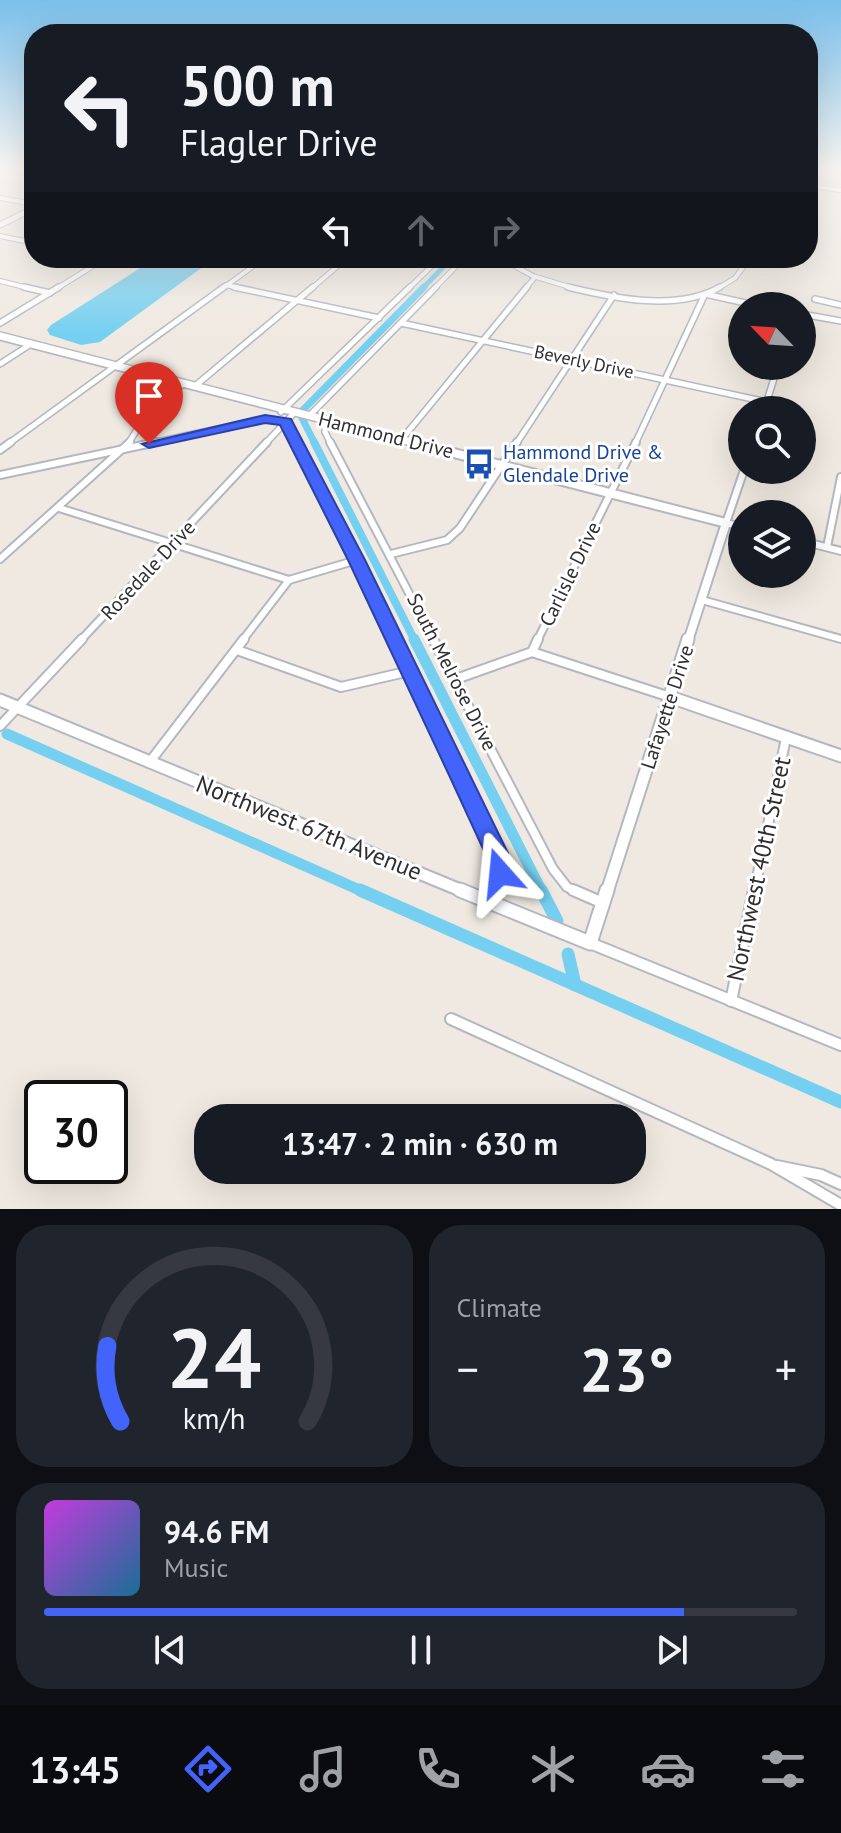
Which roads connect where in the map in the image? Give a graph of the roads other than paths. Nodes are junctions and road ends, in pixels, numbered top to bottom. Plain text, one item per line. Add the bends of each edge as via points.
1 (0, 236) edge
2 (24, 241) edge
3 (89, 268) edge
4 (250, 268) edge
5 (335, 268) edge
6 (430, 268) edge
7 (454, 268) edge
8 (518, 268) edge
9 (744, 268) edge
10 (535, 277) junction
11 (0, 281) edge
12 (226, 285) junction
13 (50, 293) junction
14 (705, 294) junction
15 (614, 295) junction
16 (728, 299) edge
17 (816, 299) edge
18 (297, 300) junction
19 (832, 305) junction
20 (841, 305) edge
21 (816, 317) edge
22 (379, 318) junction
23 (829, 319) junction
24 (841, 321) edge
25 (0, 323) edge
26 (401, 323) junction
27 (0, 336) edge
28 (484, 341) junction
29 (31, 344) junction
30 (572, 360) junction
31 (0, 364) edge
32 (115, 365) junction
33 (667, 380) junction
34 (184, 383) junction
35 (195, 386) junction
36 (740, 396) edge
37 (290, 410) junction
38 (310, 415) junction
39 (273, 418) junction
40 (325, 419) junction
41 (286, 422) junction
42 (276, 432) junction
43 (294, 432) junction
44 (402, 439) junction
45 (0, 450) edge
46 (120, 450) junction
47 (502, 465) junction
48 (0, 475) edge
49 (841, 477) edge
50 (739, 484) edge
51 (610, 493) junction
52 (59, 508) junction
53 (726, 523) junction
54 (816, 544) edge
55 (172, 545) junction
56 (827, 547) junction
57 (841, 551) edge
58 (391, 554) junction
59 (0, 559) edge
60 (357, 560) junction
61 (289, 580) junction
62 (702, 600) junction
63 (841, 639) edge
64 (237, 650) junction
65 (532, 652) junction
66 (410, 671) junction
67 (456, 679) junction
68 (670, 697) junction
69 (0, 700) edge
70 (18, 708) junction
71 (0, 726) edge
72 (786, 738) junction
73 (841, 756) edge
74 (149, 763) junction
75 (492, 902) junction
76 (603, 903) junction
77 (590, 943) junction
78 (731, 1001) junction
79 (451, 1019) dead end
80 (841, 1045) edge
81 (771, 1164) junction
82 (841, 1184) edge
83 (841, 1205) edge

1 - 2 street
3 - 13 street
4 - 12 street
5 - 18 street
6 - 22 street
7 - 26 street
8 - 10 street
9 - 14 street via 738,279
10 - 15 street
10 - 28 street
11 - 13 street
12 - 18 street
12 - 32 street
13 - 25 street
14 - 15 street via 658,299
14 - 16 street
14 - 33 street, Carlisle Drive
15 - 30 street
17 - 19 street
18 - 22 street
18 - 35 street
19 - 20 street
19 - 23 street
21 - 23 street
22 - 37 street
23 - 24 street
26 - 28 street, Beverly Drive
26 - 38 street
27 - 29 street, Hammond Drive
28 - 30 street, Beverly Drive
28 - 44 street
29 - 31 street
29 - 32 street, Hammond Drive
30 - 33 street, Beverly Drive
30 - 47 street
32 - 34 street, Hammond Drive
32 - 45 street
33 - 36 street, Beverly Drive
33 - 51 street, Carlisle Drive
34 - 35 street, Hammond Drive
34 - 46 street via 146,415
35 - 37 street, Hammond Drive
37 - 38 street, Hammond Drive
37 - 39 street
37 - 41 street, Rosedale Drive
38 - 40 street, Hammond Drive
39 - 41 street
39 - 46 street
40 - 44 street, Hammond Drive
40 - 58 street, South Melrose Drive via 325,432
41 - 42 street, Rosedale Drive
41 - 43 street
42 - 43 street
42 - 55 street, Rosedale Drive
43 - 60 street
44 - 47 street, Hammond Drive
46 - 48 street
46 - 52 street
47 - 51 street, Hammond Drive
47 - 58 street via 454,535
49 - 56 street
50 - 53 street, Lafayette Drive
51 - 53 street, Hammond Drive
51 - 65 street, Carlisle Drive
52 - 55 street
52 - 59 street
53 - 62 street, Lafayette Drive
54 - 56 street
55 - 61 street
55 - 70 street, Rosedale Drive
56 - 57 street
58 - 67 street, South Melrose Drive
60 - 61 street
60 - 66 street
61 - 64 street
62 - 63 street
62 - 68 street, Lafayette Drive
64 - 66 street via 341,687
64 - 74 street
65 - 67 street, Carlisle Drive
65 - 68 street
66 - 75 street via 496,853 500,873
67 - 76 street, South Melrose Drive via 559,878
68 - 72 street
68 - 76 street, Lafayette Drive
69 - 70 street, Northwest 67th Avenue
70 - 71 street, Rosedale Drive
70 - 74 street, Northwest 67th Avenue
72 - 73 street
72 - 78 street, Northwest 40th Street
74 - 75 street, Northwest 67th Avenue
75 - 77 street, Northwest 67th Avenue
76 - 77 street, Lafayette Drive
77 - 78 street, Northwest 67th Avenue
78 - 80 street, Northwest 67th Avenue
79 - 81 street
81 - 82 street
81 - 83 street

